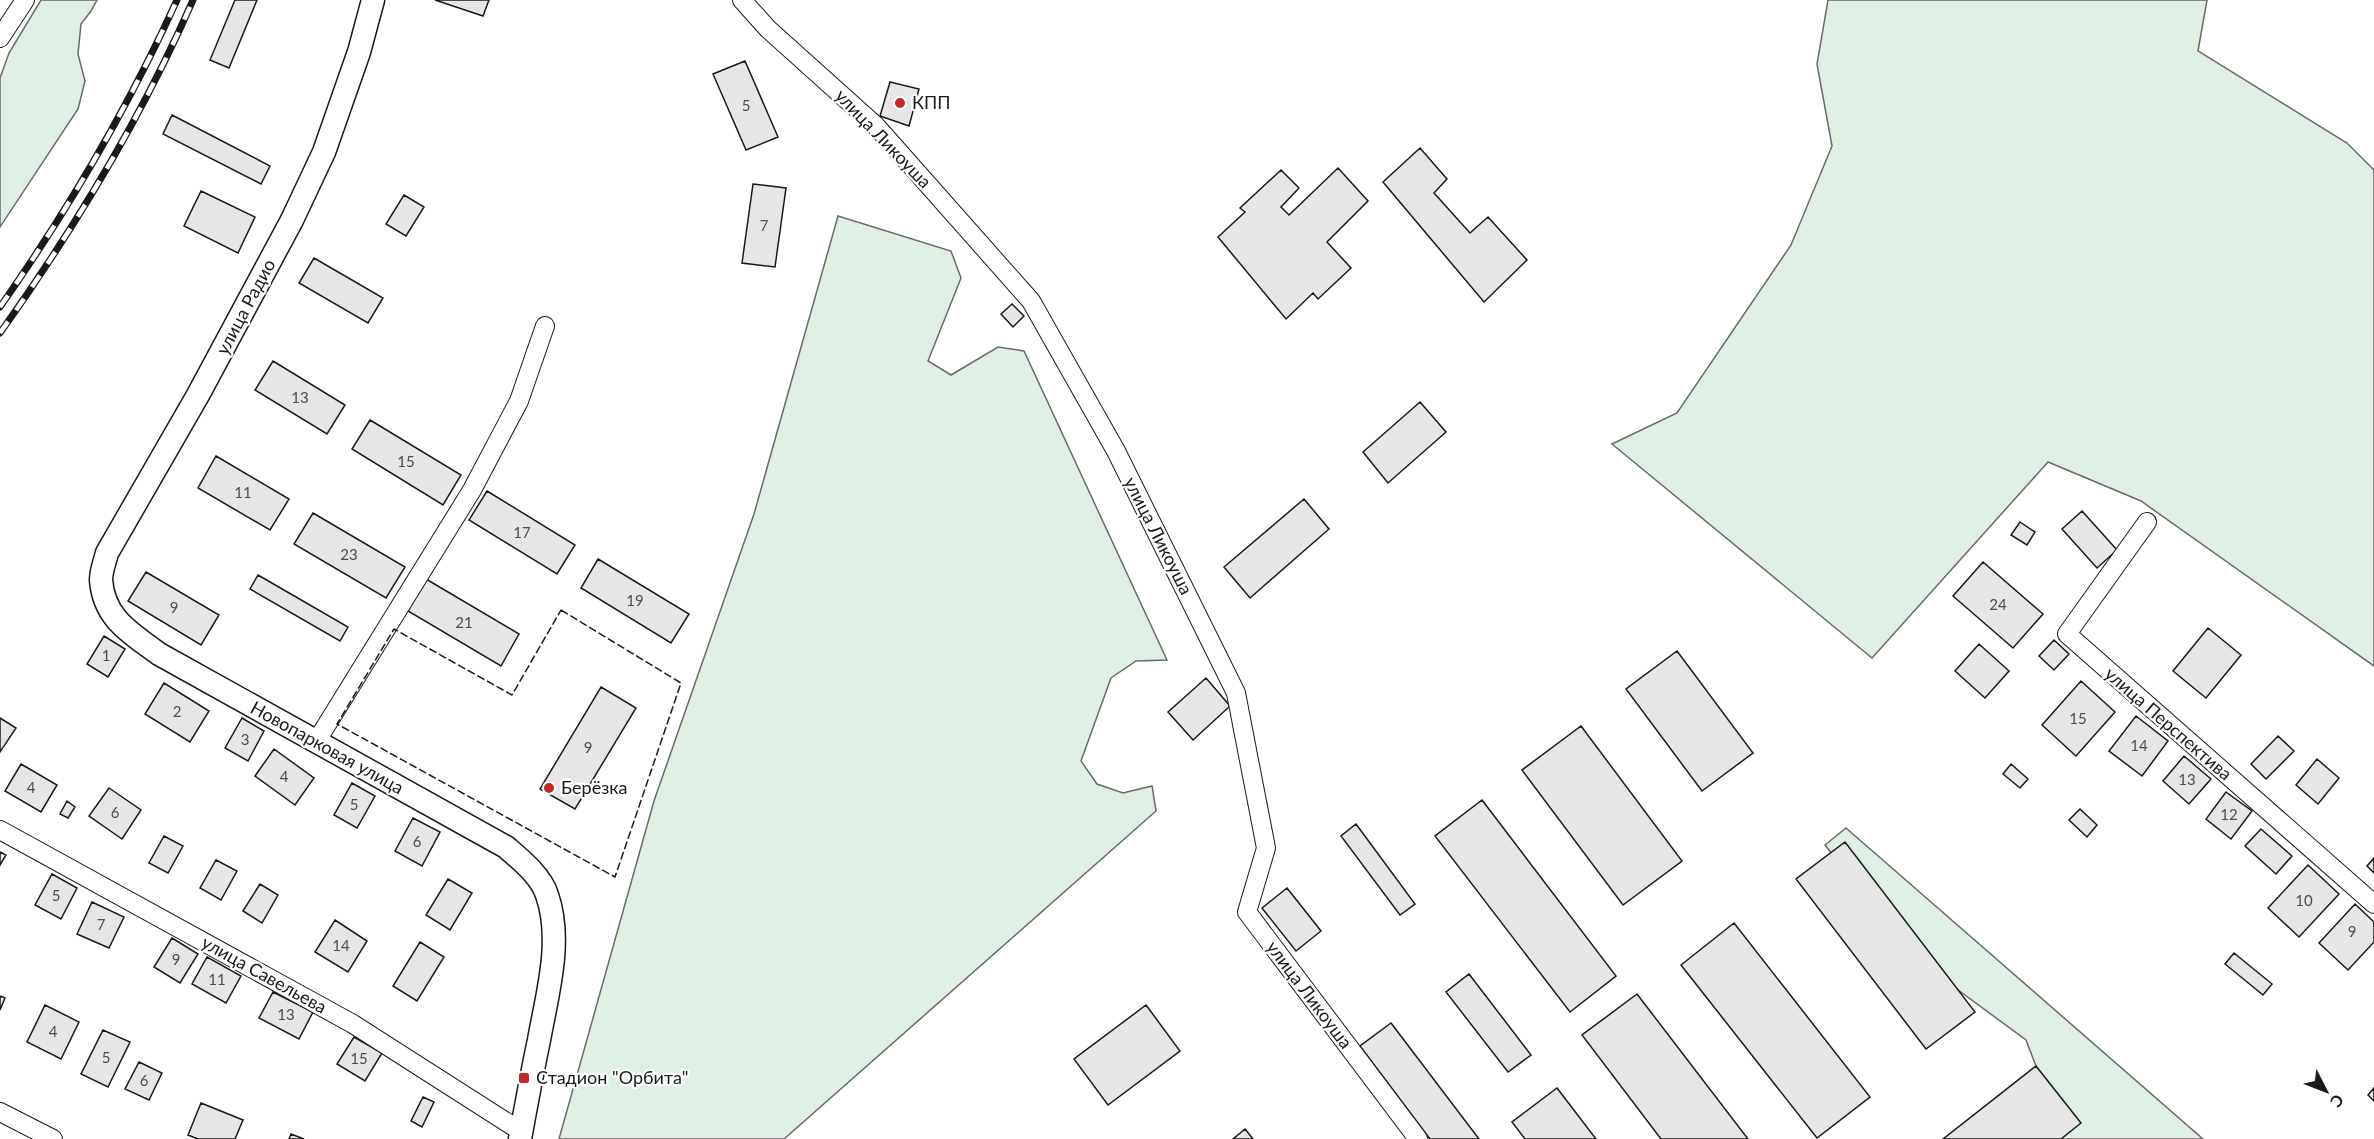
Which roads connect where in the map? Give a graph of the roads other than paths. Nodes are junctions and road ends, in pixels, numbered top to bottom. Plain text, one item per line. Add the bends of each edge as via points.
1 (25, 0) edge
2 (373, 0) edge
3 (742, 0) edge
4 (0, 38) edge
5 (545, 326) dead end
6 (2147, 522) dead end
7 (106, 603) joint
8 (316, 742) junction
9 (0, 830) edge
10 (2374, 904) edge
11 (0, 1112) edge
12 (521, 1135) edge
13 (52, 1139) edge
14 (1418, 1139) edge

1 - 4 street
2 - 7 street, улица Радио via 324,152 292,220 107,553 101,578
3 - 14 street, улица Ликоуша via 876,126 1030,301 1116,451 1236,693 1266,849 1247,912
5 - 8 street via 519,401 472,490
6 - 10 street, улица Перспектива via 2067,634
7 - 8 street, Новопарковая улица via 120,625 159,654
8 - 12 street, Новопарковая улица via 506,847 526,864 547,893 553,916 549,985
9 - 12 street, улица Савельева via 354,1024
11 - 13 street

